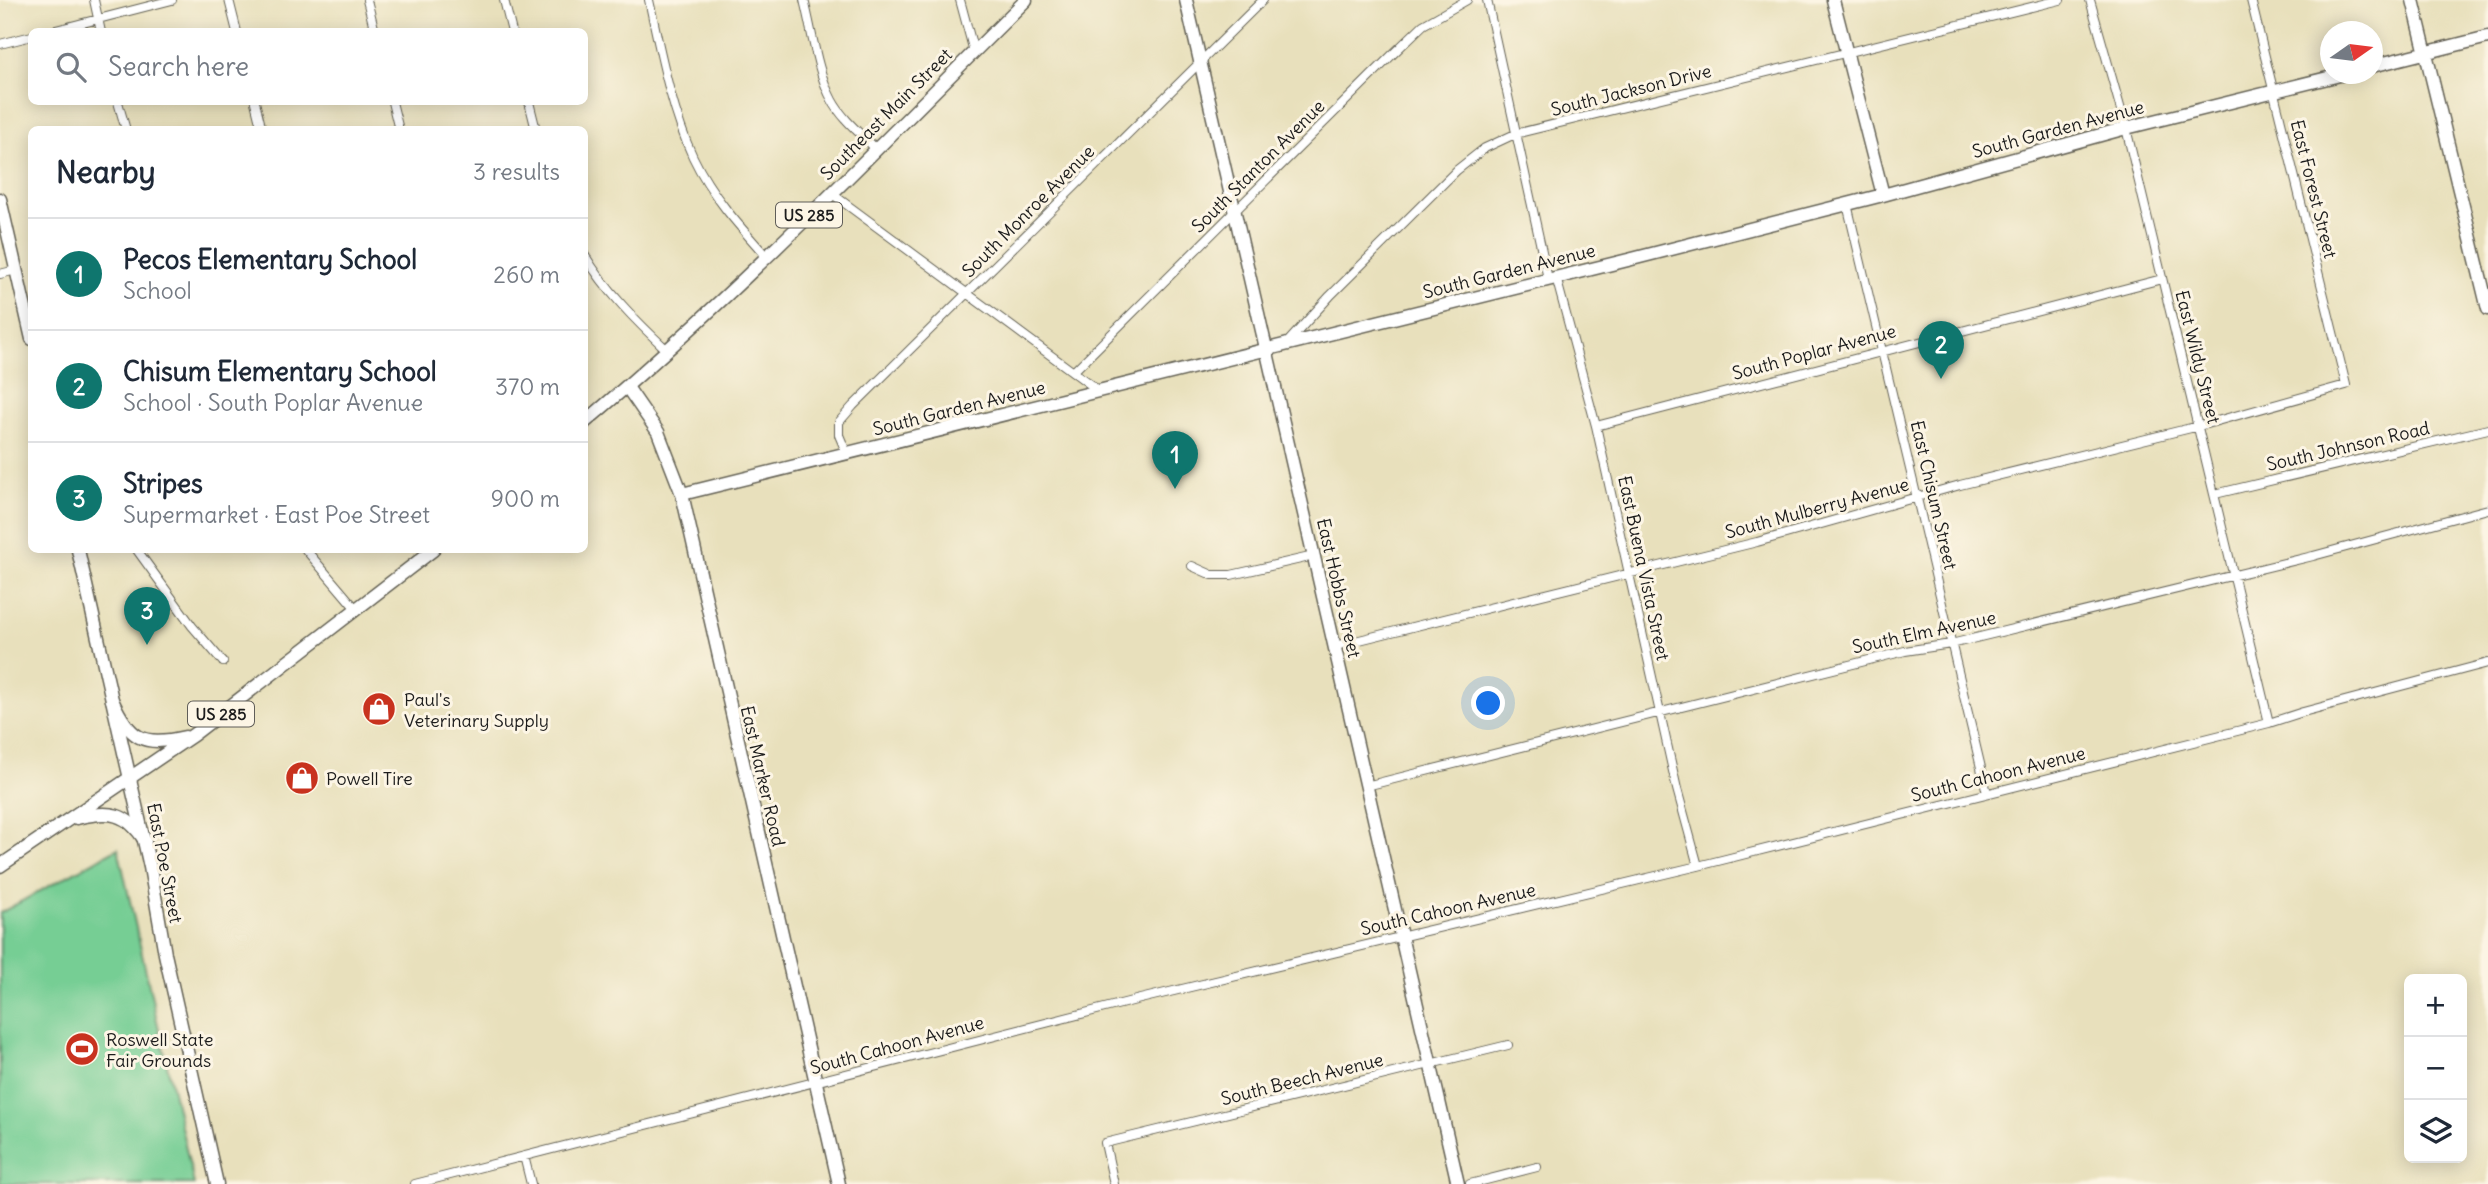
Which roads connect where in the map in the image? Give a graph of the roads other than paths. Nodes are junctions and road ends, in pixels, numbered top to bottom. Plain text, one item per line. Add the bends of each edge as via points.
1 (93, 0) edge
2 (172, 0) edge
3 (229, 0) edge
4 (367, 0) edge
5 (504, 0) edge
6 (649, 0) edge
7 (804, 0) edge
8 (960, 0) edge
9 (1026, 0) edge
10 (1186, 0) edge
11 (1263, 0) edge
12 (1467, 0) edge
13 (1487, 0) edge
14 (1833, 0) edge
15 (2060, 0) edge
16 (2090, 0) edge
17 (2251, 0) edge
18 (2413, 0) edge
19 (98, 18) junction
20 (62, 28) edge
21 (100, 28) edge
22 (236, 28) edge
23 (373, 28) edge
24 (511, 28) edge
25 (28, 37) edge
26 (2488, 37) edge
27 (0, 44) edge
28 (974, 52) junction
29 (1846, 53) junction
30 (2426, 53) junction
31 (1200, 63) junction
32 (2383, 63) edge
33 (2320, 80) edge
34 (2274, 91) junction
35 (119, 105) edge
36 (256, 105) edge
37 (393, 105) edge
38 (530, 105) edge
39 (125, 126) edge
40 (261, 126) edge
41 (399, 126) edge
42 (535, 126) edge
43 (2126, 128) junction
44 (1515, 135) junction
45 (876, 149) junction
46 (831, 193) junction
47 (1883, 195) junction
48 (0, 199) edge
49 (1847, 204) junction
50 (1234, 212) junction
51 (767, 257) junction
52 (588, 260) edge
53 (16, 271) junction
54 (0, 274) edge
55 (1552, 278) junction
56 (2162, 279) junction
57 (967, 294) junction
58 (2488, 309) edge
59 (28, 322) edge
60 (1285, 346) junction
61 (667, 350) junction
62 (1266, 350) junction
63 (1882, 350) junction
64 (1076, 369) junction
65 (2346, 385) joint
66 (627, 387) junction
67 (1098, 391) junction
68 (588, 420) edge
69 (1596, 426) junction
70 (2199, 426) junction
71 (2488, 429) edge
72 (847, 454) junction
73 (682, 494) junction
74 (2215, 494) junction
75 (1916, 498) junction
76 (2488, 509) edge
77 (79, 553) edge
78 (139, 553) edge
79 (309, 553) edge
80 (429, 553) edge
81 (1314, 556) junction
82 (1192, 566) dead end
83 (1629, 574) junction
84 (2233, 575) junction
85 (357, 610) junction
86 (1951, 643) junction
87 (1335, 646) junction
88 (223, 662) dead end
89 (2488, 663) edge
90 (112, 699) junction
91 (1659, 712) junction
92 (2269, 723) junction
93 (192, 735) junction
94 (130, 779) junction
95 (1366, 786) junction
96 (1987, 793) junction
97 (70, 819) junction
98 (145, 841) junction
99 (0, 866) edge
100 (1698, 866) junction
101 (1400, 937) junction
102 (1508, 1045) dead end
103 (1430, 1064) junction
104 (814, 1083) junction
105 (524, 1156) junction
106 (1537, 1167) dead end
107 (217, 1184) edge
108 (415, 1184) edge
109 (531, 1184) edge
110 (839, 1184) edge
111 (1114, 1184) edge
112 (1458, 1184) edge
113 (1469, 1184) edge

1 - 19 street
2 - 19 street
3 - 22 street
4 - 23 street
5 - 24 street
6 - 51 street via 692,156 715,196
7 - 45 street via 832,100
8 - 28 street
9 - 28 street, Southeast Main Street / US 285
10 - 31 street, East Hobbs Street
11 - 31 street, South Monroe Avenue
12 - 50 street, South Stanton Avenue via 1423,25
13 - 44 street, East Buena Vista Street
14 - 29 street
15 - 29 street, South Jackson Drive
16 - 43 street, East Wildy Street
17 - 34 street, East Forest Street
18 - 30 street
19 - 20 street
19 - 21 street
25 - 27 street
26 - 30 street
28 - 45 street, Southeast Main Street / US 285
29 - 44 street, South Jackson Drive
29 - 47 street
30 - 32 street
30 - 58 street
31 - 50 street, East Hobbs Street
31 - 57 street, South Monroe Avenue
33 - 34 street, South Garden Avenue
34 - 43 street, South Garden Avenue
34 - 65 street, East Forest Street
35 - 39 street
36 - 40 street
37 - 41 street
38 - 42 street
43 - 47 street, South Garden Avenue
43 - 56 street, East Wildy Street
44 - 55 street, East Buena Vista Street
44 - 60 street, South Jackson Drive via 1486,148 1457,170
45 - 46 street, Southeast Main Street / US 285
46 - 51 street, Southeast Main Street / US 285
46 - 57 street
47 - 49 street, South Garden Avenue
48 - 53 street
49 - 55 street, South Garden Avenue
49 - 63 street, East Chisum Street
50 - 62 street, East Hobbs Street
50 - 64 street, South Stanton Avenue
51 - 61 street, Southeast Main Street / US 285
52 - 61 street via 610,292
53 - 54 street
53 - 59 street
55 - 60 street, South Garden Avenue
55 - 69 street, East Buena Vista Street
56 - 63 street, South Poplar Avenue
56 - 70 street, East Wildy Street
57 - 64 street
57 - 72 street, South Monroe Avenue via 839,422
60 - 62 street, South Garden Avenue
61 - 66 street, Southeast Main Street / US 285
62 - 67 street, South Garden Avenue
62 - 81 street, East Hobbs Street
63 - 69 street, South Poplar Avenue
63 - 75 street, East Chisum Street
64 - 67 street
65 - 70 street, South Mulberry Avenue
66 - 68 street, Southeast Main Street / US 285
66 - 73 street, East Marker Road via 658,432
67 - 72 street, South Garden Avenue
69 - 83 street, East Buena Vista Street
70 - 74 street, East Wildy Street
70 - 75 street, South Mulberry Avenue
71 - 74 street, South Johnson Road
72 - 73 street, South Garden Avenue
73 - 104 street, East Marker Road
74 - 84 street, East Wildy Street
75 - 83 street, South Mulberry Avenue
75 - 86 street, East Chisum Street
76 - 84 street, South Elm Avenue
77 - 90 street, East Poe Street
78 - 88 street
79 - 85 street
80 - 85 street, US 285
81 - 82 street via 1231,575 1212,575
81 - 87 street, East Hobbs Street
83 - 87 street, South Mulberry Avenue
83 - 91 street, East Buena Vista Street
84 - 86 street, South Elm Avenue
84 - 92 street, East Wildy Street
85 - 93 street, US 285
86 - 91 street, South Elm Avenue
86 - 96 street, East Chisum Street
87 - 95 street, East Hobbs Street
89 - 92 street, South Cahoon Avenue
90 - 93 street via 125,726 143,740
90 - 94 street, East Poe Street
91 - 95 street, South Elm Avenue
91 - 100 street, East Buena Vista Street
92 - 96 street, South Cahoon Avenue
93 - 94 street, US 285
94 - 97 street, US 285
94 - 98 street, East Poe Street
95 - 101 street, East Hobbs Street
96 - 100 street, South Cahoon Avenue
97 - 98 street via 118,815 134,825
97 - 99 street, US 285
98 - 107 street, East Poe Street via 165,954
100 - 101 street, South Cahoon Avenue
101 - 103 street, East Hobbs Street
101 - 104 street, South Cahoon Avenue
102 - 103 street, South Beech Avenue
103 - 111 street, South Beech Avenue via 1105,1143
103 - 112 street, East Hobbs Street
104 - 105 street, South Cahoon Avenue
104 - 110 street, East Marker Road
105 - 108 street, South Cahoon Avenue
105 - 109 street
106 - 113 street

